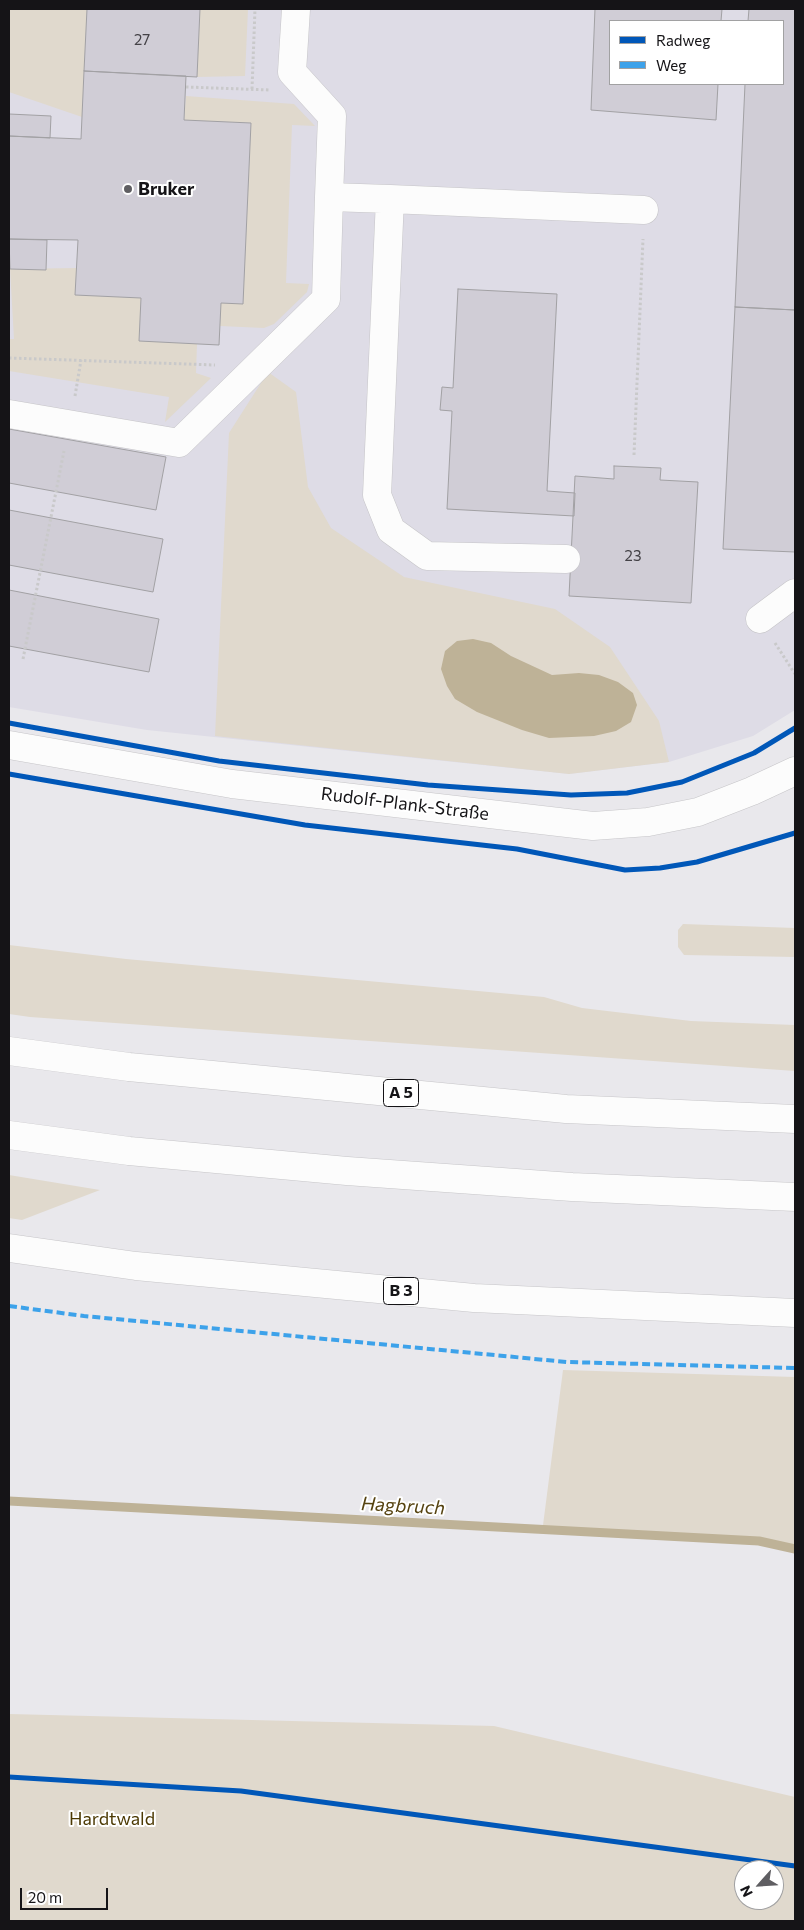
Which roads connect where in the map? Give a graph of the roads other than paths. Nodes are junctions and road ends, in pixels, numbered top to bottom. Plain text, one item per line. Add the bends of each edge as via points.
1 (296, 9) edge
2 (329, 197) junction
3 (390, 199) junction
4 (644, 210) road end
5 (9, 414) edge
6 (566, 559) dead end
7 (795, 593) edge
8 (760, 619) road end
9 (9, 745) edge
10 (795, 771) edge
11 (9, 1051) edge
12 (795, 1118) edge
13 (9, 1135) edge
14 (795, 1197) edge
15 (9, 1248) edge
16 (795, 1313) edge

1 - 2 main road via 292,72 332,116
2 - 3 main road
2 - 5 main road via 326,299 179,443
3 - 4 main road
3 - 6 main road via 377,495 391,530 427,556
7 - 8 main road
9 - 10 main road, Rudolf-Plank-Straße via 232,784 593,826 648,822 698,812
11 - 12 main road, A 5 via 129,1067 566,1109
13 - 14 main road via 129,1151 347,1171 572,1187
15 - 16 main road, B 3 via 136,1266 474,1298

